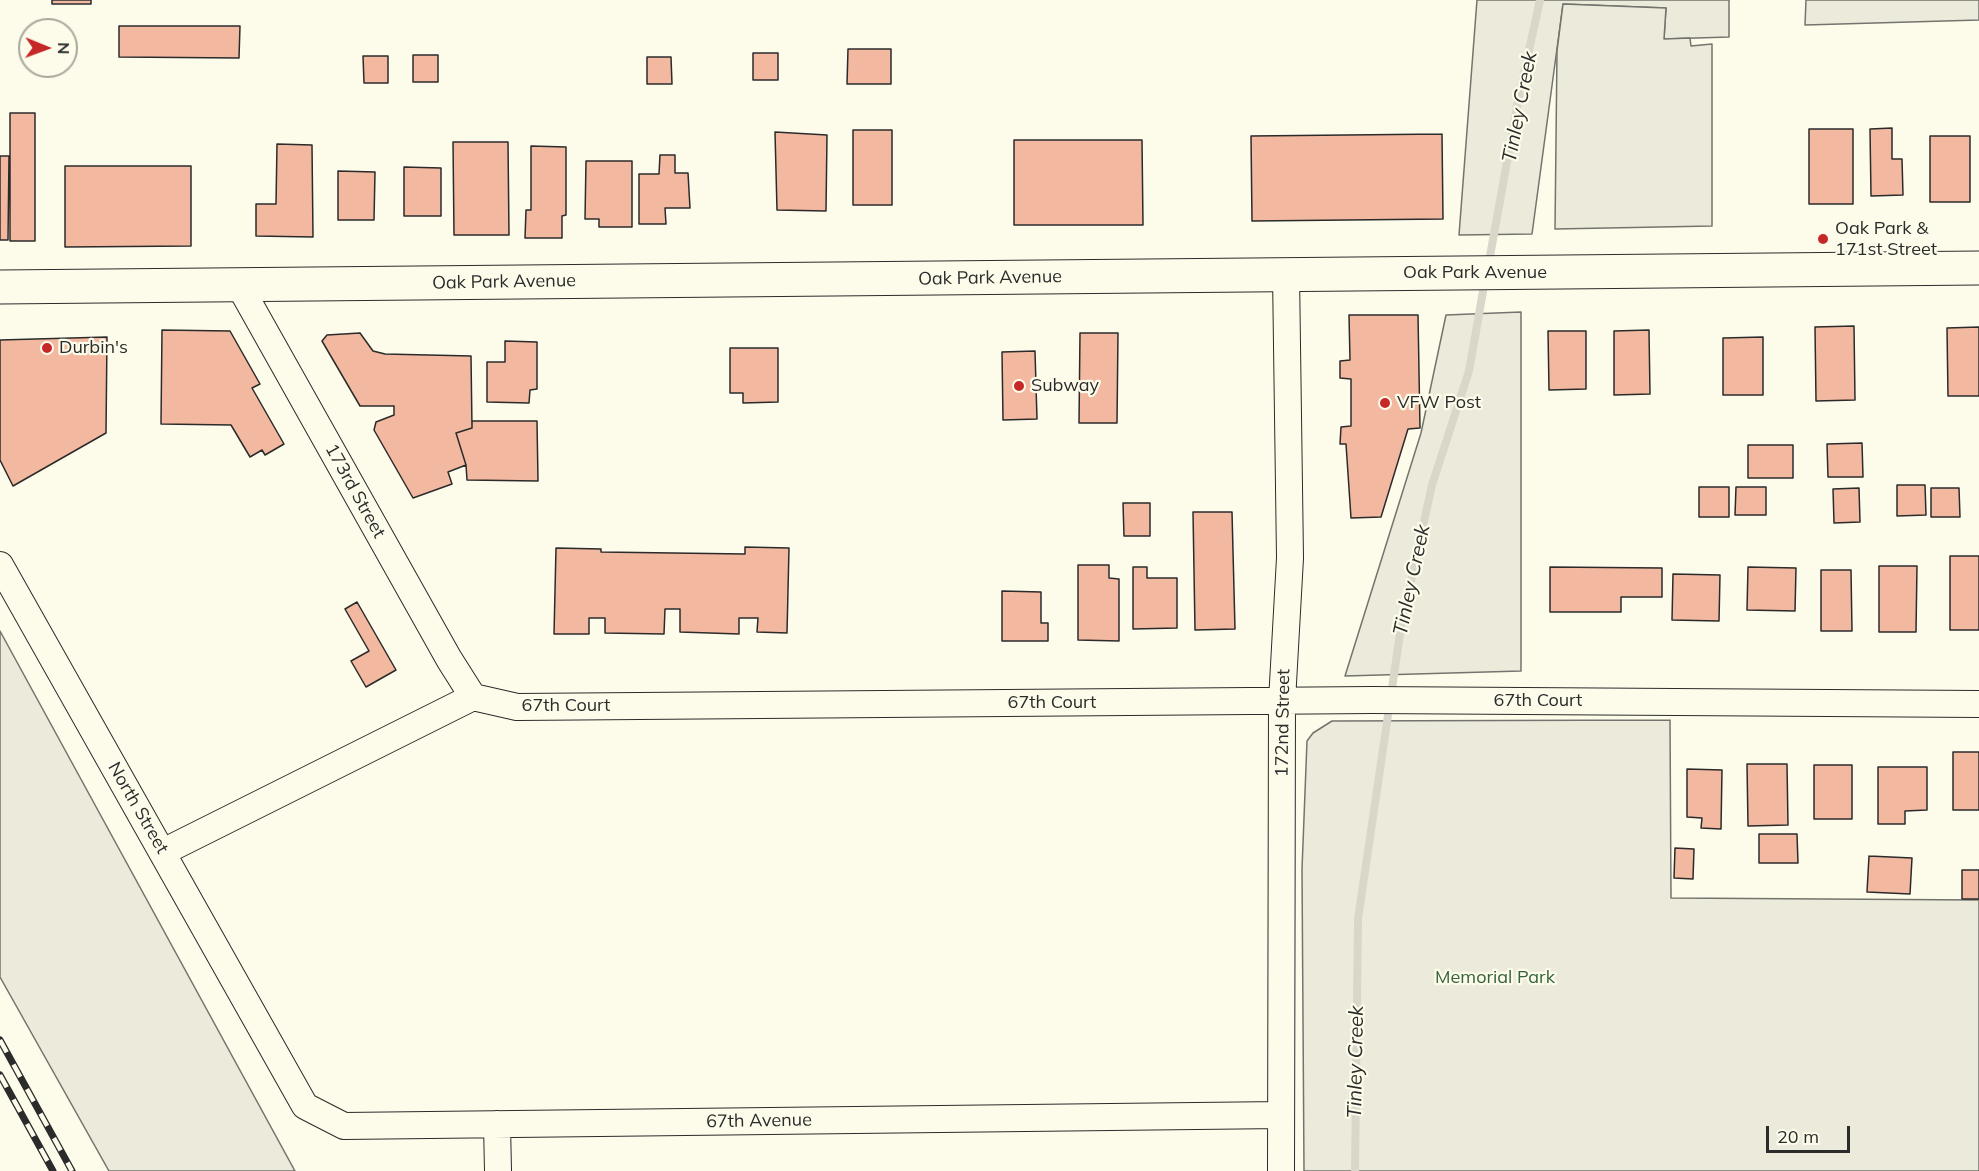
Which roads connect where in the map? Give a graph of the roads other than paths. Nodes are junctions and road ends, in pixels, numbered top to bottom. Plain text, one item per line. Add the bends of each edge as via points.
1 (1979, 268) edge
2 (1286, 274) junction
3 (239, 285) junction
4 (0, 287) edge
5 (0, 566) edge
6 (473, 697) junction
7 (1282, 701) junction
8 (1979, 704) edge
9 (163, 852) junction
10 (273, 1052) joint
11 (1281, 1115) junction
12 (497, 1124) junction
13 (498, 1171) edge
14 (1281, 1171) edge

1 - 2 street, Oak Park Avenue
2 - 3 street, Oak Park Avenue
2 - 7 street, 172nd Street via 1290,558
3 - 4 street, Oak Park Avenue
3 - 6 street, 173rd Street
5 - 9 street, North Street
6 - 7 street, 67th Court via 517,707
6 - 9 street
7 - 8 street, 67th Court
7 - 11 street, 172nd Street
9 - 10 street, North Street
10 - 12 street, 67th Avenue via 304,1106 344,1126
11 - 12 street, 67th Avenue
11 - 14 street, 172nd Street
12 - 13 street

